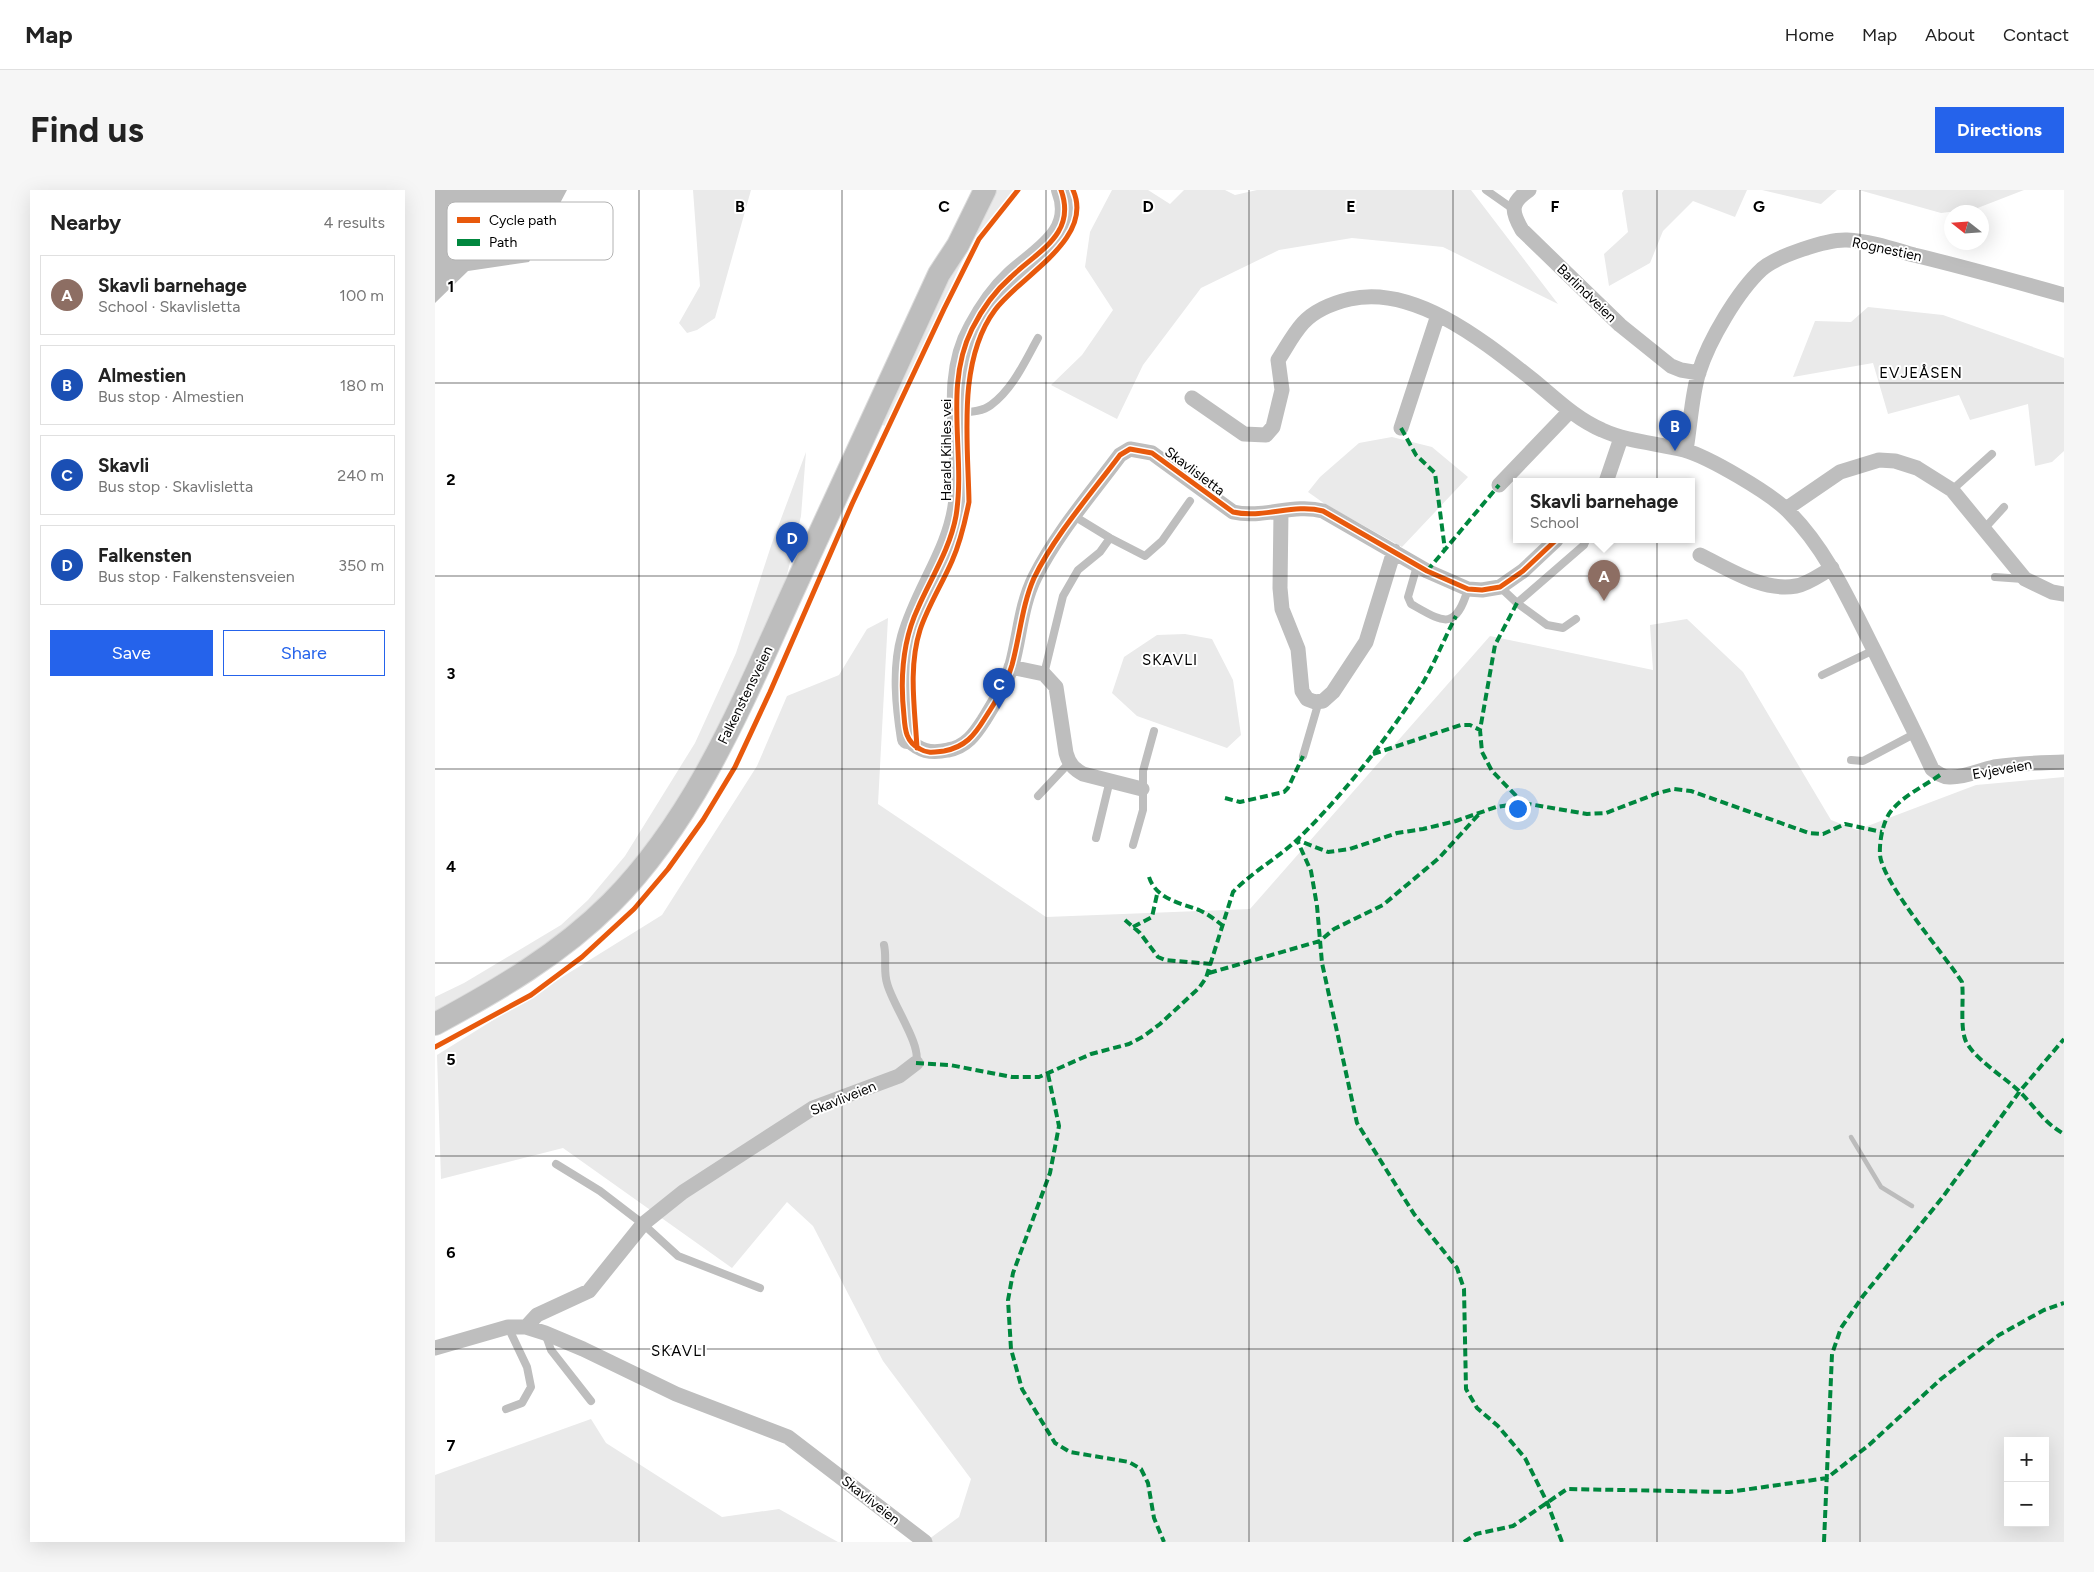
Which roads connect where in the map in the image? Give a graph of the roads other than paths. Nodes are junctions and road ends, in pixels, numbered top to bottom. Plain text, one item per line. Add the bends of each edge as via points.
1 (967, 190) edge
2 (985, 190) edge
3 (1061, 190) edge
4 (1486, 190) edge
5 (1529, 190) edge
6 (1513, 209) junction
7 (939, 274) junction
8 (2064, 295) edge
9 (1438, 315) junction
10 (1038, 338) dead end
11 (1699, 372) junction
12 (1192, 398) dead end
13 (1570, 411) junction
14 (957, 412) junction
15 (1401, 428) dead end
16 (1621, 438) junction
17 (1686, 450) junction
18 (1992, 454) dead end
19 (1606, 478) edge
20 (1499, 485) dead end
21 (1951, 490) junction
22 (1190, 501) dead end
23 (2003, 507) dead end
24 (1786, 509) junction
25 (1281, 512) junction
26 (1074, 516) junction
27 (1983, 530) junction
28 (1110, 538) junction
29 (1553, 543) edge
30 (1585, 543) edge
31 (1394, 551) junction
32 (1700, 555) dead end
33 (1417, 566) junction
34 (1832, 568) junction
35 (1995, 577) dead end
36 (2025, 579) junction
37 (1501, 587) junction
38 (1468, 589) junction
39 (2064, 594) edge
40 (1517, 603) junction
41 (1577, 619) dead end
42 (1873, 650) junction
43 (1011, 667) junction
44 (1044, 674) junction
45 (1822, 676) dead end
46 (1319, 701) junction
47 (1154, 731) dead end
48 (1916, 733) junction
49 (907, 738) joint
50 (1303, 756) dead end
51 (1851, 760) dead end
52 (2064, 762) edge
53 (1069, 763) junction
54 (1110, 780) junction
55 (1143, 789) junction
56 (1038, 796) dead end
57 (1096, 838) dead end
58 (1133, 845) dead end
59 (884, 945) dead end
60 (435, 1024) edge
61 (916, 1063) joint
62 (556, 1164) dead end
63 (643, 1224) junction
64 (760, 1288) dead end
65 (508, 1327) junction
66 (526, 1327) junction
67 (545, 1333) junction
68 (435, 1348) edge
69 (591, 1401) dead end
70 (506, 1409) dead end
71 (925, 1542) edge

1 - 7 main road, Falkenstensveien
2 - 7 main road, Falkenstensveien via 958,245
3 - 14 street, Harald Kihles vei via 1066,207 1059,231 994,295 971,330 959,372
4 - 6 lane
5 - 6 street via 1517,199
6 - 11 street, Barlindveien via 1521,230 1620,325 1671,366
7 - 60 main road, Falkenstensveien via 751,684 686,809 651,857 611,903 570,941 517,977
8 - 11 street, Rognestien via 1879,246 1847,240 1821,243 1764,268 1749,283 1730,310
9 - 12 street via 1397,300 1375,297 1340,301 1321,309 1303,323 1278,360 1282,390 1273,427 1266,435 1244,434
9 - 13 street via 1478,338
9 - 15 street
10 - 14 lane, Harald Kihles vei via 1014,381 991,406
11 - 17 street, Rognestien
13 - 16 street
13 - 20 street
14 - 49 street, Harald Kihles vei via 959,482 955,519 945,550 911,625 905,648 903,714
16 - 17 street
16 - 19 street
17 - 24 street via 1761,490
18 - 21 lane
21 - 24 street via 1917,468 1879,460 1840,472
21 - 27 street
22 - 28 lane via 1162,541 1145,556
23 - 27 lane
24 - 34 street
25 - 26 street, Skavlisletta via 1233,512 1152,453 1131,449 1120,456
25 - 31 street, Skavlisletta via 1299,508 1323,511
25 - 46 street via 1282,609 1298,649 1302,691 1307,699
26 - 28 lane
26 - 43 street, Skavlisletta via 1034,578
27 - 36 street
28 - 44 lane via 1100,552 1078,570 1063,596
29 - 37 street
30 - 40 lane
31 - 33 street, Skavlisletta
31 - 46 street via 1366,642 1333,692
32 - 34 street via 1757,582 1776,586 1797,586
33 - 38 street, Skavlisletta
33 - 38 lane via 1408,597 1411,604 1436,618 1446,620 1456,616
34 - 42 street
35 - 36 lane
36 - 39 street
37 - 38 street, Skavlisletta
37 - 40 lane
40 - 41 lane via 1547,625 1563,628
42 - 45 lane
42 - 48 street
43 - 44 street
43 - 49 street, Skavlisletta via 991,710 975,734 962,746 925,752
44 - 53 street via 1057,687
46 - 50 lane
47 - 55 lane via 1143,771
48 - 51 lane via 1863,761
48 - 52 street, Evjeveien via 1932,769 1949,777 2024,763
53 - 54 street via 1083,774
53 - 56 lane
54 - 55 street
54 - 57 lane
55 - 58 lane via 1143,810
59 - 61 lane, Skavliveien via 887,985 915,1044
61 - 63 street, Skavliveien via 899,1076 813,1108 683,1192
62 - 63 lane via 600,1191
63 - 64 lane via 678,1256
63 - 66 street, Skavliveien via 589,1291 537,1314
65 - 66 street, Skavliveien
65 - 68 street, Skavliveien
65 - 70 lane via 527,1367 531,1387 522,1402
66 - 67 street, Skavliveien
67 - 69 lane via 551,1350
67 - 71 street, Skavliveien via 676,1394 788,1437

